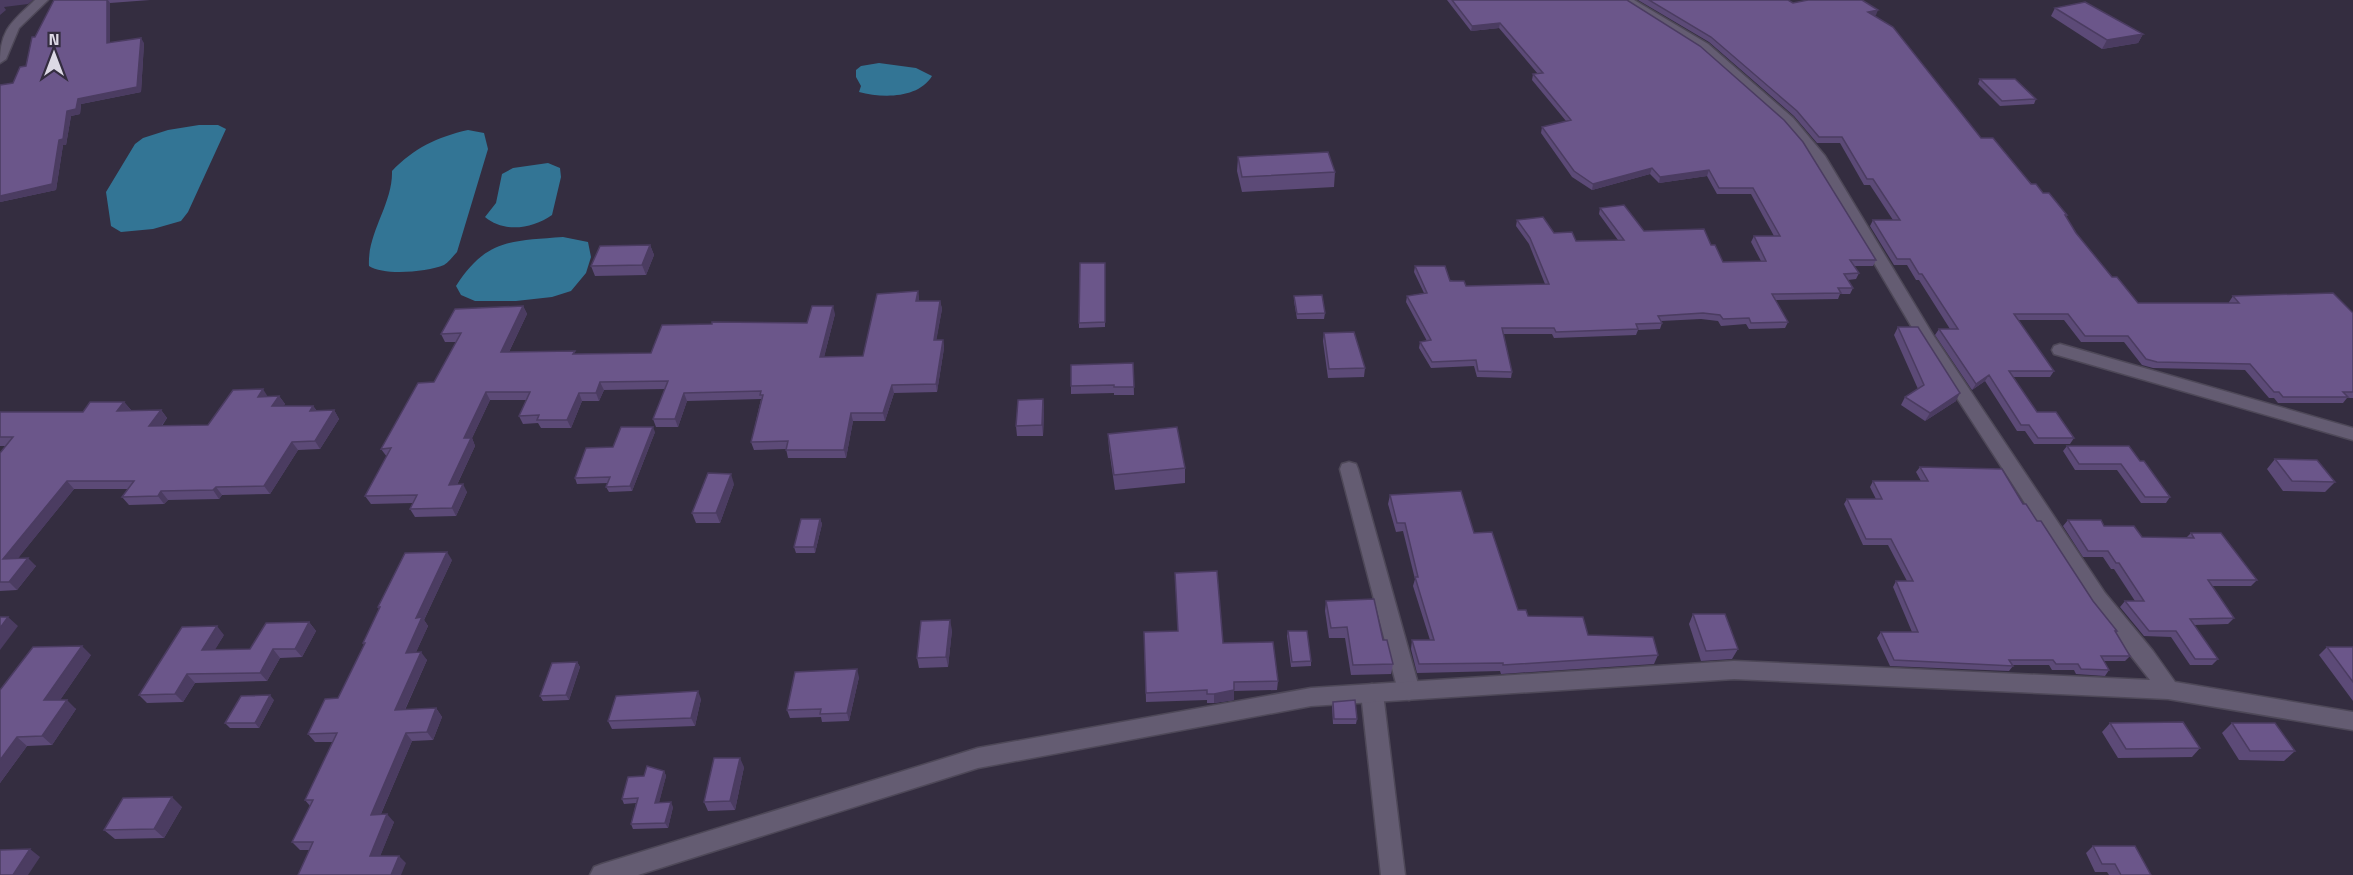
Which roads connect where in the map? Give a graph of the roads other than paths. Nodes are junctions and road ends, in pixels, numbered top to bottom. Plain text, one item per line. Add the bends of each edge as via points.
1 (42, 0) edge
2 (1626, 0) edge
3 (0, 59) edge
4 (2060, 350) dead end
5 (2353, 434) edge
6 (1349, 469) dead end
7 (2168, 690) junction
8 (1409, 691) junction
9 (1372, 693) junction
10 (2353, 721) edge
11 (602, 875) edge
12 (1393, 875) edge

1 - 3 street via 13,27
2 - 7 street via 1704,47 1788,121 1820,159 1926,337 2098,599
4 - 5 street
6 - 8 street
7 - 8 street via 1734,670
7 - 10 street
8 - 9 street
9 - 11 street via 1311,697 978,758
9 - 12 street

